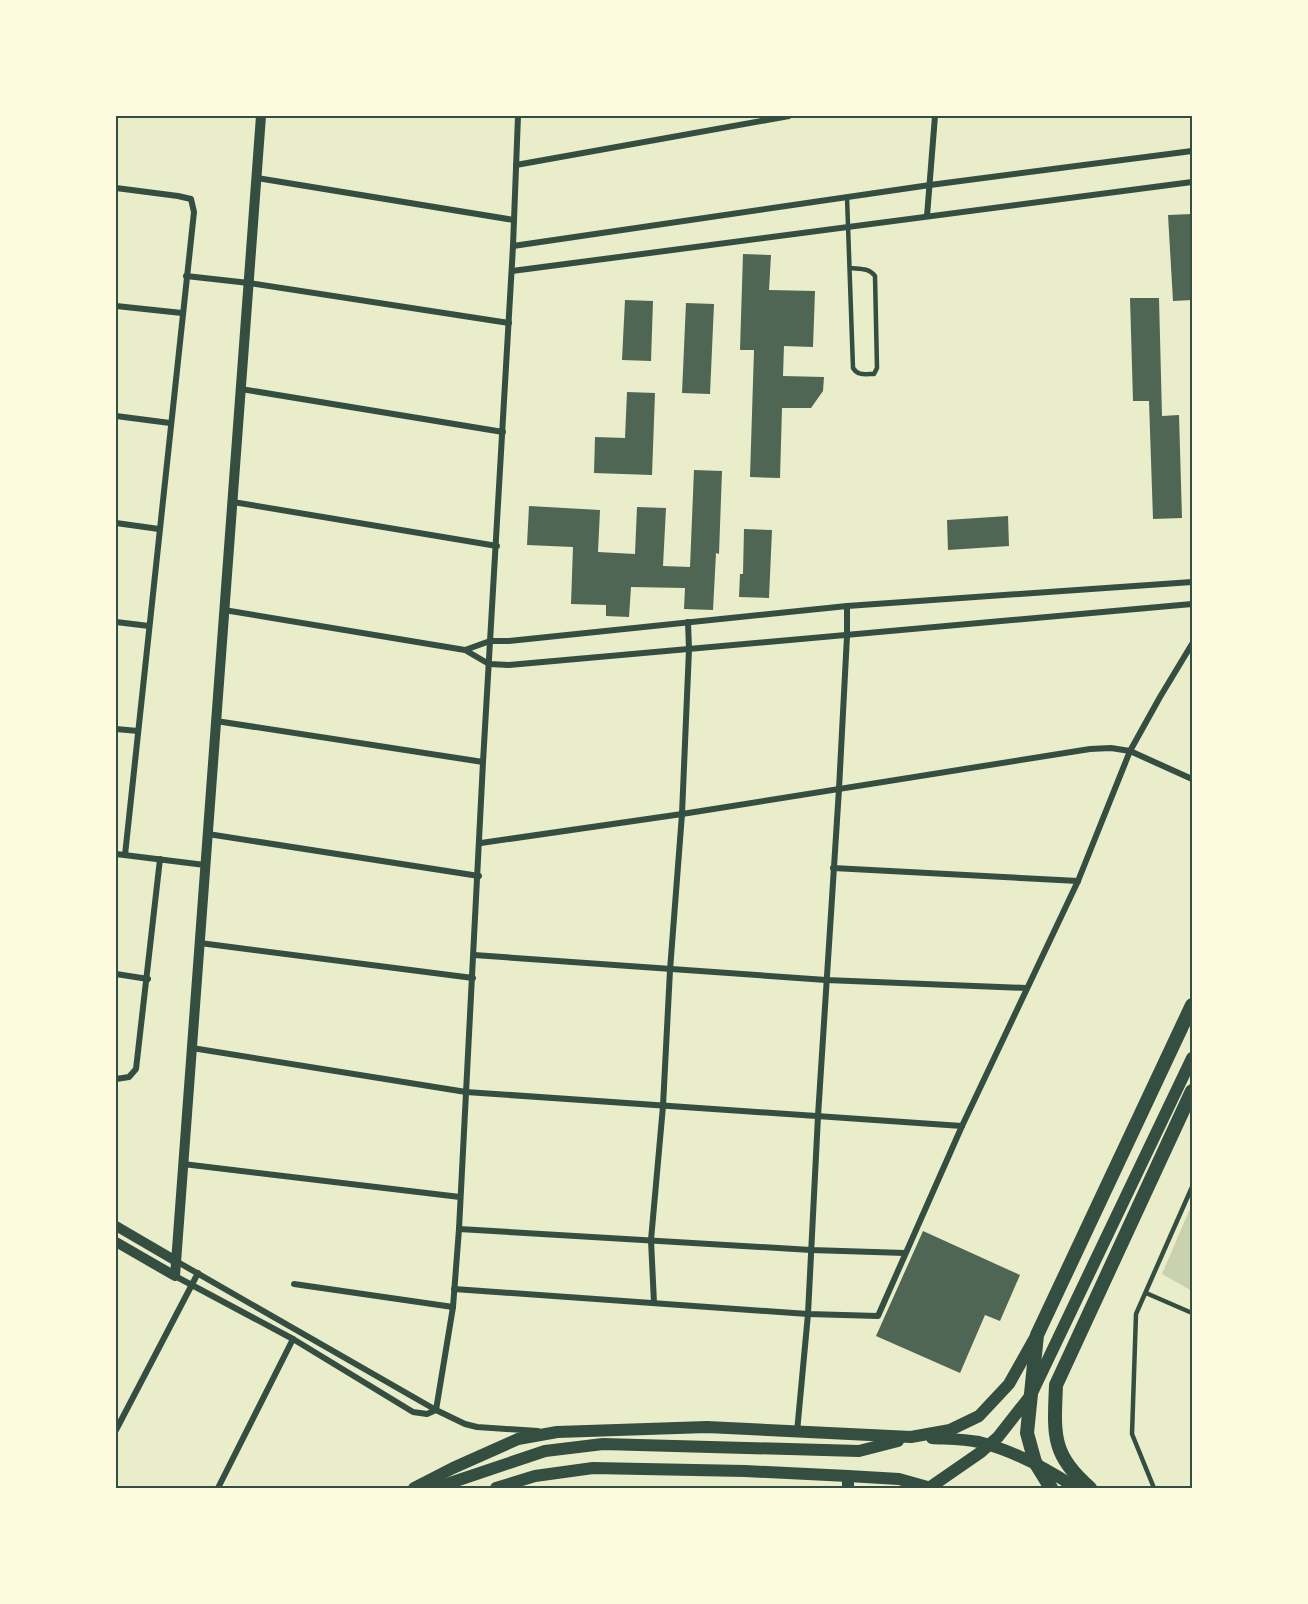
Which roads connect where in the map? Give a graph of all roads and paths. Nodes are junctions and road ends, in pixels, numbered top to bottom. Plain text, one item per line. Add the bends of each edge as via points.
1 (261, 116) edge
2 (518, 116) edge
3 (789, 116) edge
4 (935, 116) edge
5 (1192, 151) edge
6 (516, 165) junction
7 (257, 178) junction
8 (1192, 182) edge
9 (930, 185) junction
10 (116, 188) edge
11 (848, 197) junction
12 (927, 216) junction
13 (514, 220) junction
14 (850, 227) junction
15 (513, 246) junction
16 (851, 268) junction
17 (512, 271) junction
18 (186, 276) junction
19 (249, 283) junction
20 (116, 306) edge
21 (182, 312) junction
22 (509, 323) junction
23 (241, 389) junction
24 (116, 416) edge
25 (170, 423) junction
26 (503, 432) junction
27 (232, 502) junction
28 (116, 524) edge
29 (159, 529) junction
30 (497, 546) junction
31 (1192, 582) edge
32 (1192, 604) edge
33 (847, 606) junction
34 (224, 610) junction
35 (116, 622) edge
36 (688, 622) junction
37 (149, 626) junction
38 (847, 636) junction
39 (490, 641) junction
40 (1192, 644) edge
41 (689, 649) junction
42 (465, 650) junction
43 (489, 664) junction
44 (216, 721) junction
45 (116, 729) edge
46 (138, 731) junction
47 (1130, 751) junction
48 (483, 762) junction
49 (1192, 779) edge
50 (839, 789) junction
51 (682, 814) junction
52 (208, 834) junction
53 (481, 843) junction
54 (116, 854) edge
55 (125, 855) junction
56 (160, 859) junction
57 (206, 865) junction
58 (833, 868) junction
59 (479, 876) junction
60 (1078, 880) junction
61 (200, 943) junction
62 (474, 955) junction
63 (670, 970) junction
64 (116, 974) edge
65 (473, 978) junction
66 (148, 979) junction
67 (826, 980) junction
68 (1026, 988) junction
69 (1192, 1005) edge
70 (192, 1048) junction
71 (1192, 1058) edge
72 (118, 1080) edge
73 (1192, 1091) edge
74 (466, 1092) junction
75 (663, 1106) junction
76 (818, 1116) junction
77 (962, 1126) junction
78 (183, 1164) junction
79 (1192, 1186) edge
80 (460, 1197) junction
81 (116, 1226) edge
82 (459, 1228) junction
83 (651, 1240) junction
84 (116, 1242) edge
85 (811, 1250) junction
86 (905, 1253) junction
87 (176, 1261) junction
88 (198, 1274) junction
89 (174, 1276) junction
90 (294, 1284) dead end
91 (194, 1285) junction
92 (454, 1289) junction
93 (1146, 1293) junction
94 (654, 1303) junction
95 (453, 1307) junction
96 (1192, 1313) edge
97 (808, 1314) junction
98 (1037, 1335) junction
99 (293, 1339) junction
100 (436, 1410) junction
101 (116, 1430) edge
102 (556, 1432) junction
103 (797, 1432) junction
104 (915, 1437) junction
105 (848, 1482) edge
106 (218, 1488) edge
107 (414, 1488) edge
108 (435, 1488) edge
109 (496, 1488) edge
110 (930, 1488) edge
111 (1051, 1488) edge
112 (1076, 1488) edge
113 (1090, 1488) edge
114 (1154, 1488) edge

1 - 7 street
2 - 6 street
3 - 6 street
4 - 9 street
5 - 9 street
6 - 13 street
7 - 13 street
7 - 19 street
8 - 12 street
9 - 11 street
9 - 12 street
10 - 18 street via 191,199 194,212
11 - 14 lane
11 - 15 street
12 - 14 street
13 - 15 street
14 - 16 lane
14 - 17 street
15 - 17 street
16 - 16 lane via 853,368 860,374 874,374 875,276 866,269
17 - 22 street
18 - 19 street
18 - 21 street
19 - 22 street
19 - 23 street
20 - 21 street
21 - 25 street
22 - 26 street
23 - 26 street
23 - 27 street
24 - 25 street
25 - 29 street
26 - 30 street
27 - 30 street
27 - 34 street
28 - 29 street
29 - 37 street
30 - 39 street
31 - 33 street
32 - 38 street
33 - 36 street
33 - 38 street
34 - 42 street
34 - 44 street
35 - 37 street
36 - 39 street
36 - 41 street
37 - 46 street
38 - 41 street
38 - 50 street
39 - 42 street
39 - 43 street
40 - 47 street
41 - 43 street
41 - 51 street
42 - 43 street
43 - 48 street
44 - 48 street
44 - 52 street
45 - 46 street
46 - 55 street
47 - 49 street
47 - 50 street via 1090,749
47 - 60 street
48 - 53 street
50 - 51 street
50 - 58 street
51 - 53 street
51 - 63 street
52 - 57 street
52 - 59 street
53 - 59 street
54 - 55 street
55 - 56 street
56 - 57 street
56 - 66 street
57 - 61 street
58 - 60 street
58 - 67 street
59 - 62 street
60 - 68 street
61 - 65 street
61 - 70 street
62 - 63 street
62 - 65 street
63 - 67 street
63 - 75 street
64 - 66 street
65 - 74 street
66 - 72 street via 136,1069 129,1077
67 - 68 street
67 - 76 street
68 - 77 street
69 - 98 main road
70 - 74 street
70 - 78 street
71 - 110 main road via 1031,1395 998,1437
73 - 113 main road via 1056,1385 1054,1427 1059,1450 1074,1474
74 - 75 street
74 - 80 street
75 - 76 street
75 - 83 street
76 - 77 street
76 - 85 street
77 - 86 street
78 - 80 street
78 - 87 street
79 - 93 lane
80 - 82 street
81 - 87 street
82 - 83 street
82 - 92 street
83 - 85 street
83 - 94 street
84 - 89 street
85 - 86 street
85 - 97 street
86 - 97 street via 878,1316
87 - 88 street
87 - 89 street
88 - 91 street
88 - 100 street
89 - 91 street
90 - 95 street
91 - 99 street
91 - 101 street
92 - 94 street
92 - 95 street
93 - 96 lane
93 - 114 lane via 1136,1314 1132,1434
94 - 97 street
95 - 100 street
97 - 103 street
98 - 104 main road via 1009,1384 979,1416 950,1431
98 - 111 main road via 1027,1433 1035,1462
99 - 100 street via 413,1412 427,1414
99 - 106 street
100 - 102 street via 477,1427
102 - 103 main road via 707,1427
102 - 107 main road via 518,1439
103 - 104 main road
104 - 108 main road via 859,1451 603,1444 545,1451
104 - 112 main road via 977,1442 1007,1450
105 - 109 main road via 745,1471 593,1468 535,1476
105 - 110 main road via 899,1479

